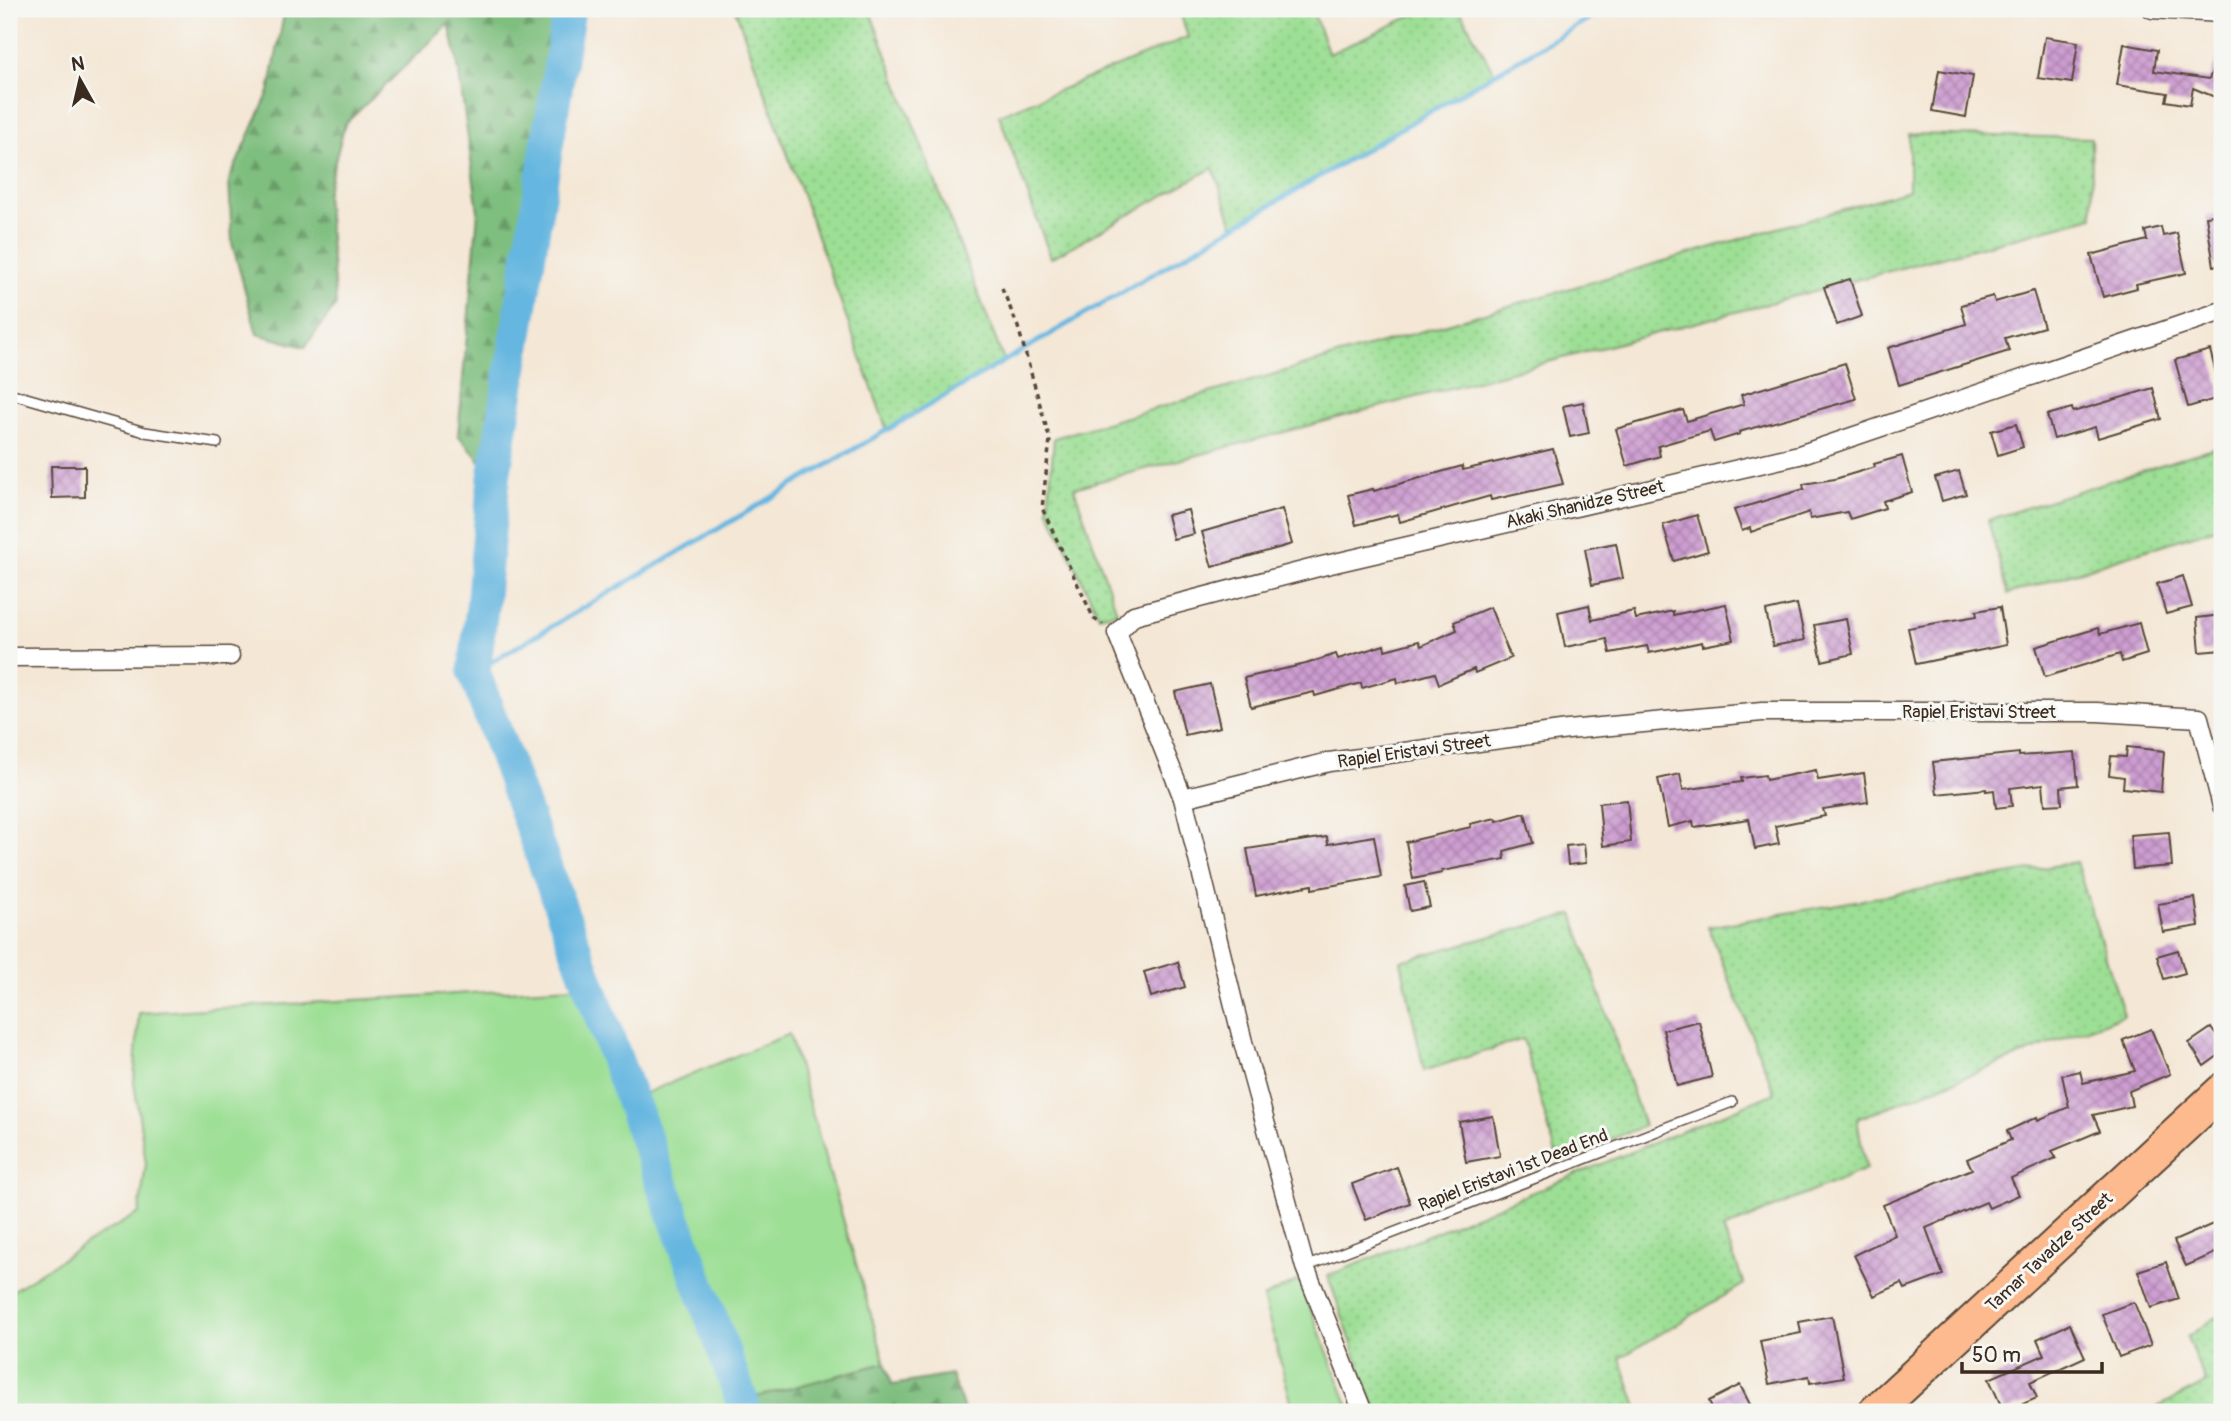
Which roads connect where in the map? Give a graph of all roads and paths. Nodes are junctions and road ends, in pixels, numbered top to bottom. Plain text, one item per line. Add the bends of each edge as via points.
1 (2152, 9) edge
2 (2222, 13) edge
3 (1002, 288) dead end
4 (2222, 311) edge
5 (9, 393) edge
6 (217, 443) dead end
7 (1117, 633) junction
8 (230, 656) dead end
9 (9, 657) edge
10 (1182, 798) junction
11 (2222, 806) edge
12 (2222, 1091) edge
13 (1732, 1102) dead end
14 (1306, 1267) junction
15 (1363, 1412) edge
16 (1875, 1412) edge

1 - 2 street
3 - 7 path via 1050,440 1042,508 1094,619
4 - 7 street, Akaki Shanidze Street via 1799,455 1309,569 1134,615
5 - 6 lane via 145,432
7 - 10 street
8 - 9 street
10 - 11 street, Rapiel Eristavi Street via 1329,762 1568,730 1748,713 2097,712 2199,719
10 - 14 street
12 - 16 highway, Tamar Tavadze Street
13 - 14 lane, Rapiel Eristavi 1st Dead End
14 - 15 street

